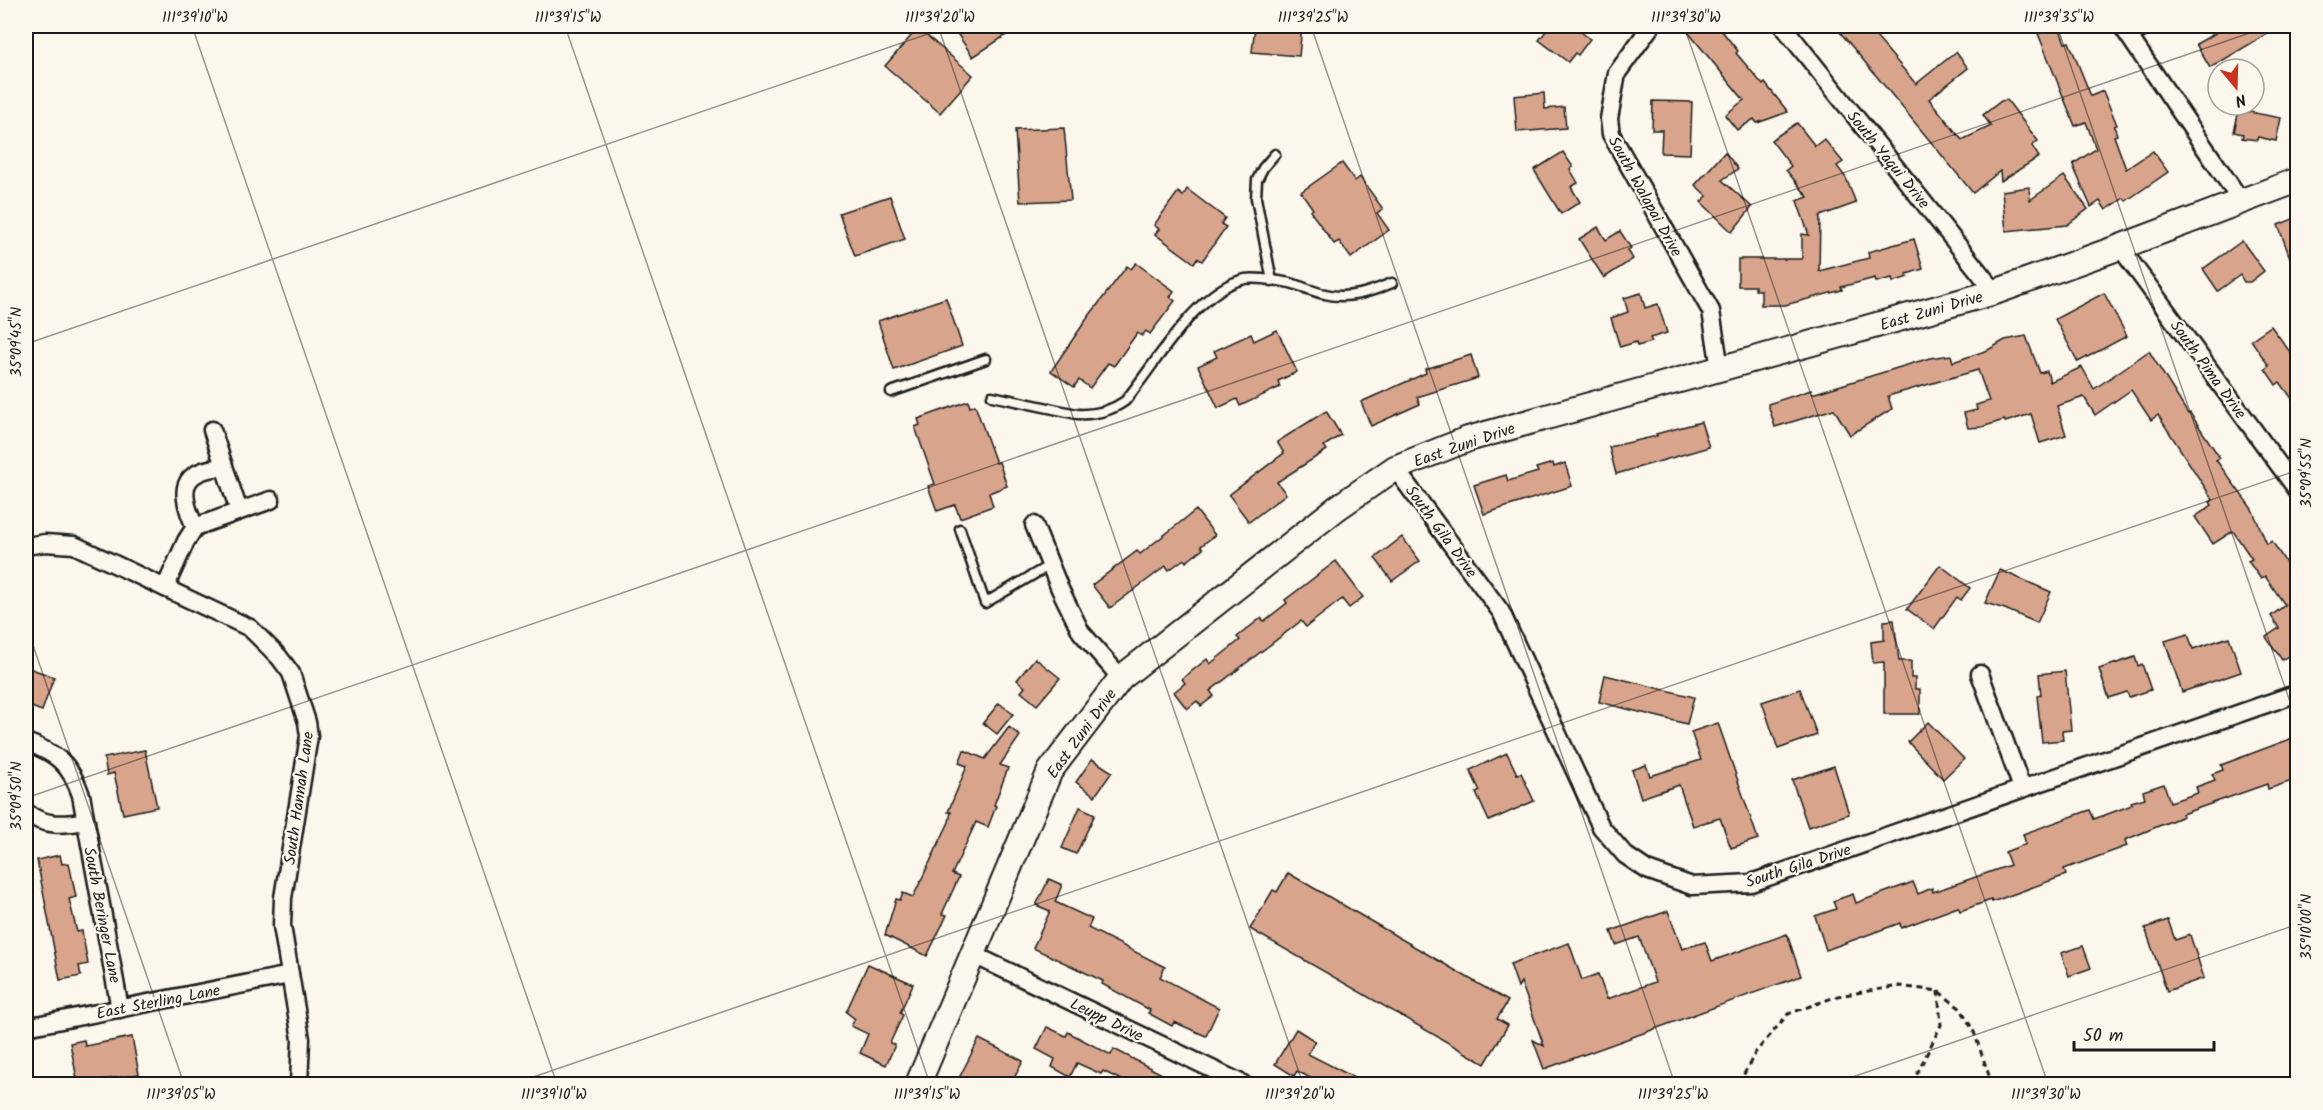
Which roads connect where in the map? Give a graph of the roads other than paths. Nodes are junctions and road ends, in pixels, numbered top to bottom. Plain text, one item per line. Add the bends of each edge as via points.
1 (1651, 26) edge
2 (1783, 26) edge
3 (2146, 26) edge
4 (2125, 30) edge
5 (1275, 154) dead end
6 (2298, 180) edge
7 (2241, 201) junction
8 (2120, 247) junction
9 (1272, 281) junction
10 (1392, 283) dead end
11 (1995, 292) junction
12 (986, 359) dead end
13 (1720, 369) junction
14 (891, 392) dead end
15 (992, 396) dead end
16 (212, 430) dead end
17 (224, 467) junction
18 (1395, 468) junction
19 (2298, 491) edge
20 (271, 500) dead end
21 (239, 511) junction
22 (1034, 525) dead end
23 (195, 527) junction
24 (960, 529) dead end
25 (26, 546) edge
26 (1050, 565) junction
27 (165, 588) junction
28 (1980, 675) dead end
29 (1121, 678) junction
30 (2298, 693) edge
31 (26, 742) edge
32 (2022, 788) junction
33 (26, 812) edge
34 (86, 821) junction
35 (972, 954) junction
36 (290, 975) junction
37 (120, 1009) junction
38 (26, 1028) edge
39 (299, 1084) edge
40 (918, 1084) edge
41 (1243, 1084) edge

1 - 13 street, South Walapai Drive via 1617,73 1609,119 1611,134 1711,311
2 - 11 street, South Yaqui Drive
3 - 4 street
4 - 7 street
5 - 9 lane via 1257,180 1256,198
6 - 7 street, East Zuni Drive
7 - 8 street, East Zuni Drive
8 - 11 street, East Zuni Drive
8 - 19 street, South Pima Drive
9 - 10 lane via 1326,295 1351,296
9 - 15 lane via 1247,279 1215,293 1194,312 1138,385 1115,408 1089,415
11 - 13 street, East Zuni Drive
12 - 14 lane
13 - 18 street, East Zuni Drive via 1468,439
16 - 17 street
17 - 21 street
17 - 23 street via 203,471 186,484 184,499
18 - 29 street, East Zuni Drive via 1337,508
18 - 32 street, South Gila Drive via 1501,612 1601,827 1625,855 1647,870 1692,886 1751,883
20 - 21 street
21 - 23 street
22 - 26 street
23 - 27 street
24 - 26 lane via 985,603
25 - 27 street, South Hannah Lane via 74,545
26 - 29 street via 1082,632
27 - 36 street, South Hannah Lane via 250,628 279,657 298,690 309,736 283,898 282,926
28 - 32 street
29 - 35 street, East Zuni Drive via 1050,771
30 - 32 street, South Gila Drive
31 - 34 street, South Beringer Lane via 47,750 69,769 81,795
33 - 34 street via 57,825
34 - 37 street, South Beringer Lane
35 - 40 street, East Zuni Drive
35 - 41 street, Leupp Drive
36 - 37 street, East Sterling Lane
36 - 39 street, South Hannah Lane via 301,1039
37 - 38 street, East Sterling Lane

